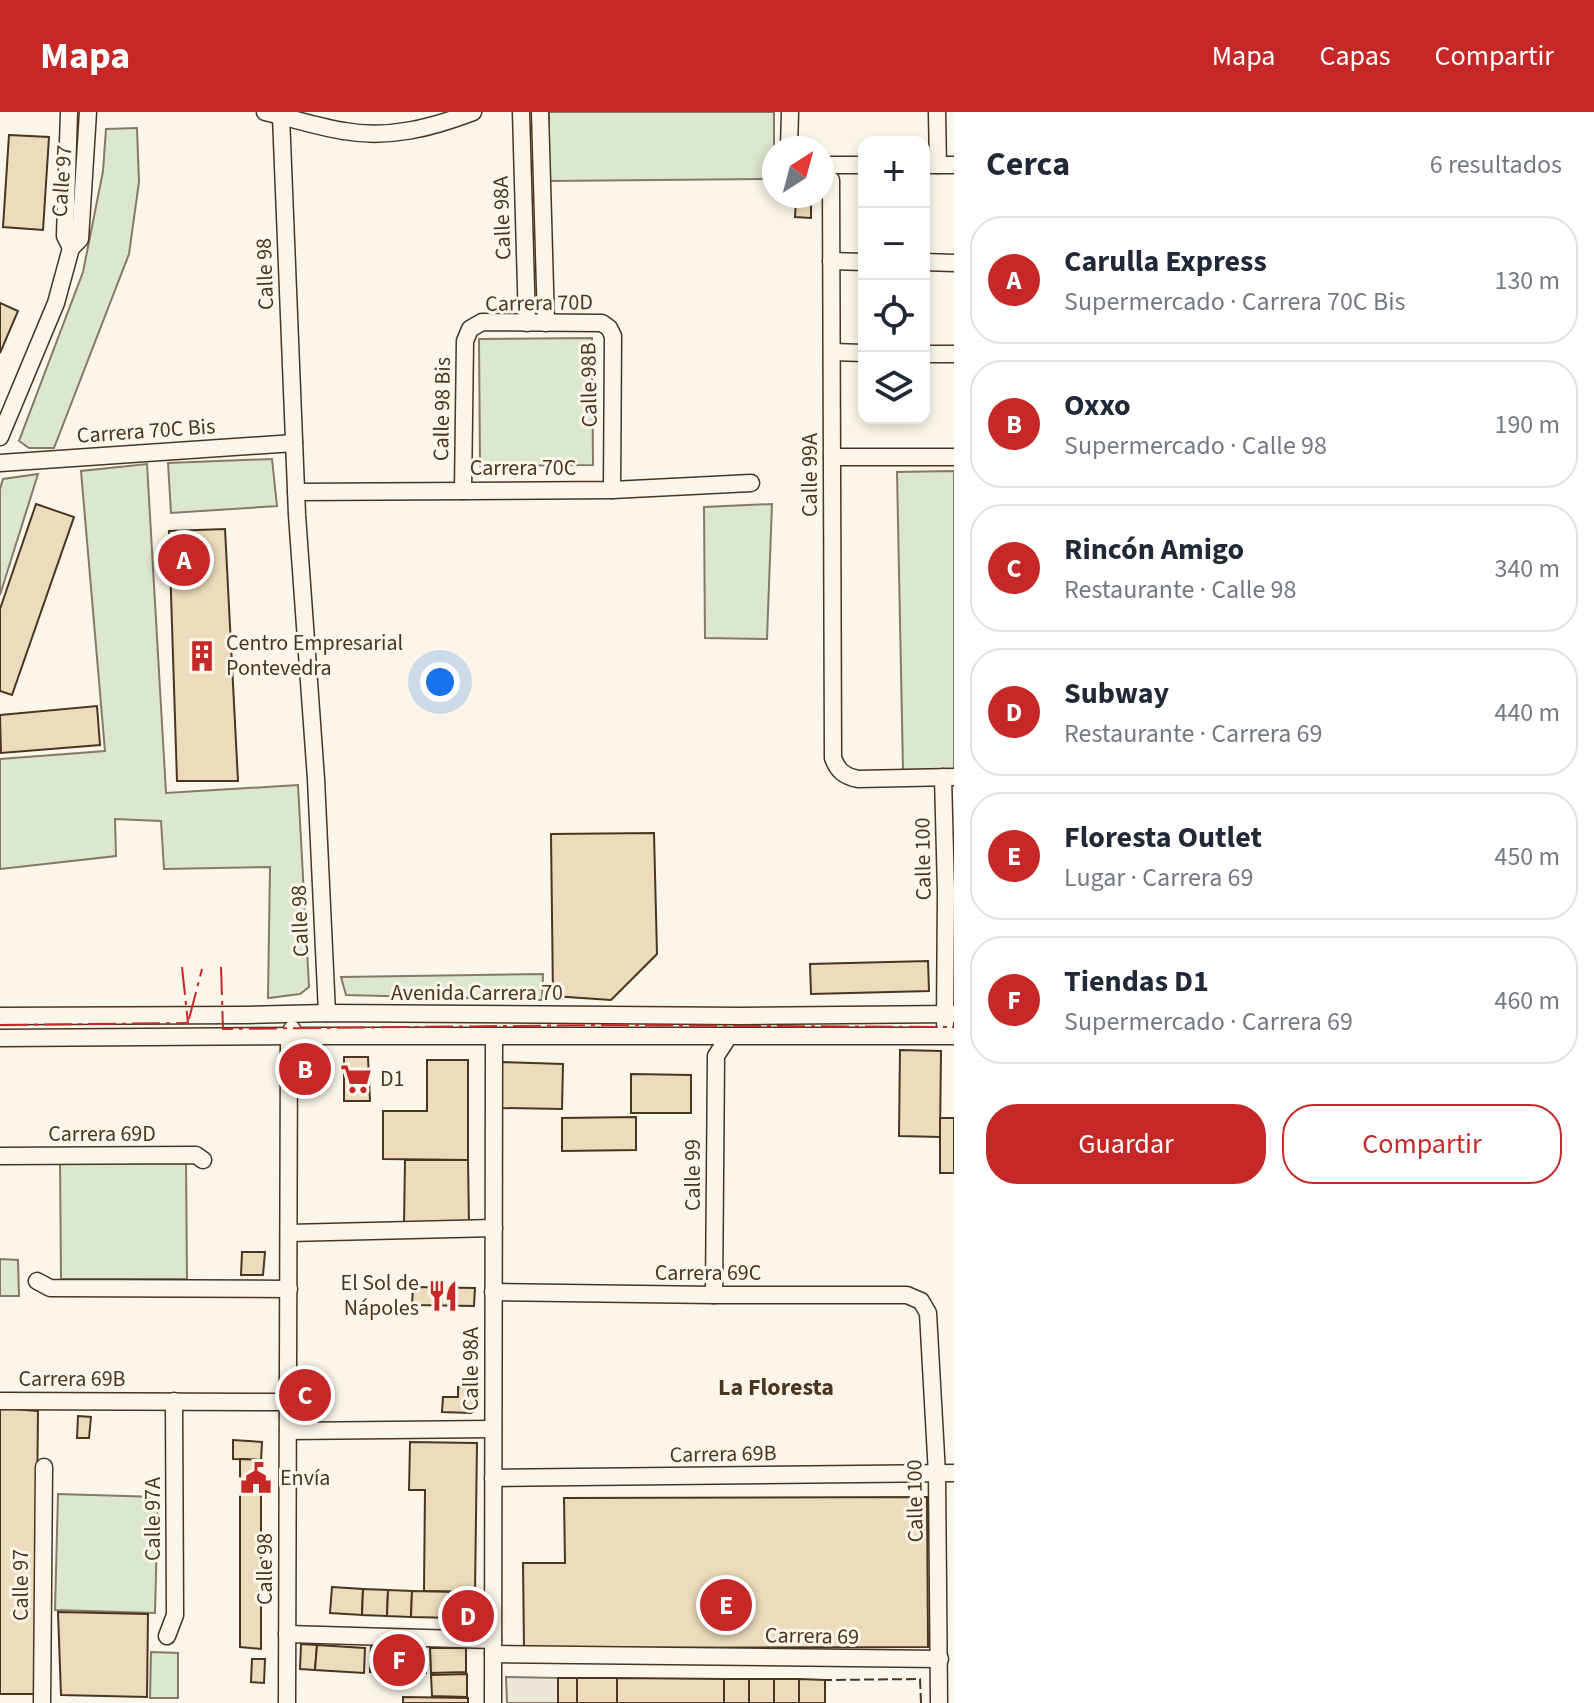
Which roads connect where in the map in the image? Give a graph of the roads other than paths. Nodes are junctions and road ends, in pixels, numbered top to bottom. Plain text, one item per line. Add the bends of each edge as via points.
1 (70, 112) edge
2 (473, 112) edge
3 (521, 112) edge
4 (540, 112) edge
5 (790, 112) edge
6 (937, 112) edge
7 (88, 114) edge
8 (273, 114) edge
9 (441, 118) edge
10 (789, 136) edge
11 (939, 165) edge
12 (858, 166) edge
13 (834, 171) edge
14 (828, 208) edge
15 (71, 248) junction
16 (831, 261) junction
17 (858, 262) edge
18 (930, 262) edge
19 (954, 263) edge
20 (527, 323) junction
21 (546, 323) junction
22 (609, 328) joint
23 (470, 329) joint
24 (832, 352) junction
25 (858, 353) edge
26 (930, 354) edge
27 (954, 354) edge
28 (0, 437) edge
29 (294, 443) junction
30 (832, 457) junction
31 (954, 457) edge
32 (0, 463) edge
33 (751, 483) dead end
34 (612, 490) junction
35 (463, 491) junction
36 (296, 492) junction
37 (948, 777) edge
38 (950, 892) edge
39 (327, 1013) junction
40 (950, 1014) edge
41 (0, 1016) edge
42 (731, 1016) junction
43 (289, 1036) junction
44 (494, 1036) junction
45 (703, 1036) junction
46 (729, 1036) junction
47 (950, 1036) edge
48 (0, 1038) edge
49 (716, 1056) junction
50 (0, 1156) edge
51 (203, 1160) dead end
52 (494, 1228) junction
53 (289, 1233) junction
54 (37, 1281) dead end
55 (289, 1289) junction
56 (493, 1292) junction
57 (714, 1295) junction
58 (921, 1301) joint
59 (0, 1401) edge
60 (174, 1401) junction
61 (288, 1402) junction
62 (493, 1429) junction
63 (288, 1431) junction
64 (44, 1467) dead end
65 (946, 1473) edge
66 (493, 1478) junction
67 (287, 1634) junction
68 (167, 1636) dead end
69 (493, 1647) junction
70 (940, 1659) junction
71 (42, 1703) edge
72 (287, 1703) edge
73 (493, 1703) edge
74 (939, 1703) edge

1 - 7 street
1 - 15 street, Calle 97 via 65,236
2 - 9 street
3 - 20 street, Calle 98A
4 - 21 street, Calle 98A
5 - 10 street
6 - 11 street
7 - 15 street, Calle 97 via 80,239
8 - 9 street via 346,132 379,134 400,133
8 - 29 street, Calle 98
12 - 13 street
14 - 16 street, Calle 99A
15 - 28 street, Calle 97 via 56,303
16 - 17 street
16 - 24 street, Calle 99A
18 - 19 street
20 - 21 street, Carrera 70D
20 - 23 street, Carrera 70D via 482,322
21 - 22 street, Carrera 70D via 602,323
22 - 34 street, Calle 98B
23 - 35 street, Calle 98 Bis via 465,341
24 - 25 street
24 - 30 street, Calle 99A
26 - 27 street
29 - 32 street, Carrera 70C Bis
29 - 36 street, Calle 98
30 - 31 street
30 - 37 street, Calle 99A via 833,758 838,770 858,779
33 - 34 street, Carrera 70C
34 - 35 street, Carrera 70C
35 - 36 street, Carrera 70C
36 - 39 street, Calle 98
37 - 38 street, Calle 100
38 - 40 street, Calle 100
39 - 41 street, Avenida Carrera 70
39 - 42 street, Avenida Carrera 70
39 - 43 street via 297,1025
40 - 42 street, Avenida Carrera 70
40 - 47 street, Calle 100
42 - 45 street via 737,1030
43 - 44 street, Avenida Carrera 70
43 - 48 street, Avenida Carrera 70
43 - 53 street, Calle 98
44 - 45 street, Avenida Carrera 70
44 - 52 street, Calle 98A
45 - 46 street, Avenida Carrera 70
45 - 49 street
46 - 47 street, Avenida Carrera 70
46 - 49 street
49 - 57 street, Calle 99
50 - 51 street, Carrera 69D via 196,1155
52 - 53 street
52 - 56 street, Calle 98A
53 - 55 street, Calle 98
54 - 55 street via 50,1288
55 - 61 street, Calle 98
56 - 57 street, Carrera 69C
56 - 62 street, Calle 98A
57 - 58 street, Carrera 69C via 907,1295
58 - 65 street, Calle 100 via 928,1313
59 - 60 street, Carrera 69B
60 - 61 street, Carrera 69B
60 - 68 street, Calle 97A via 175,1615
61 - 63 street, Calle 98
62 - 63 street
62 - 66 street, Calle 98A
63 - 67 street, Calle 98
64 - 71 street, Calle 97
65 - 66 street, Carrera 69B
65 - 70 street, Calle 100
66 - 69 street, Calle 98A
67 - 69 street, Carrera 69
67 - 72 street, Calle 98
69 - 70 street, Carrera 69
69 - 73 street, Calle 98A
70 - 74 street, Calle 100

